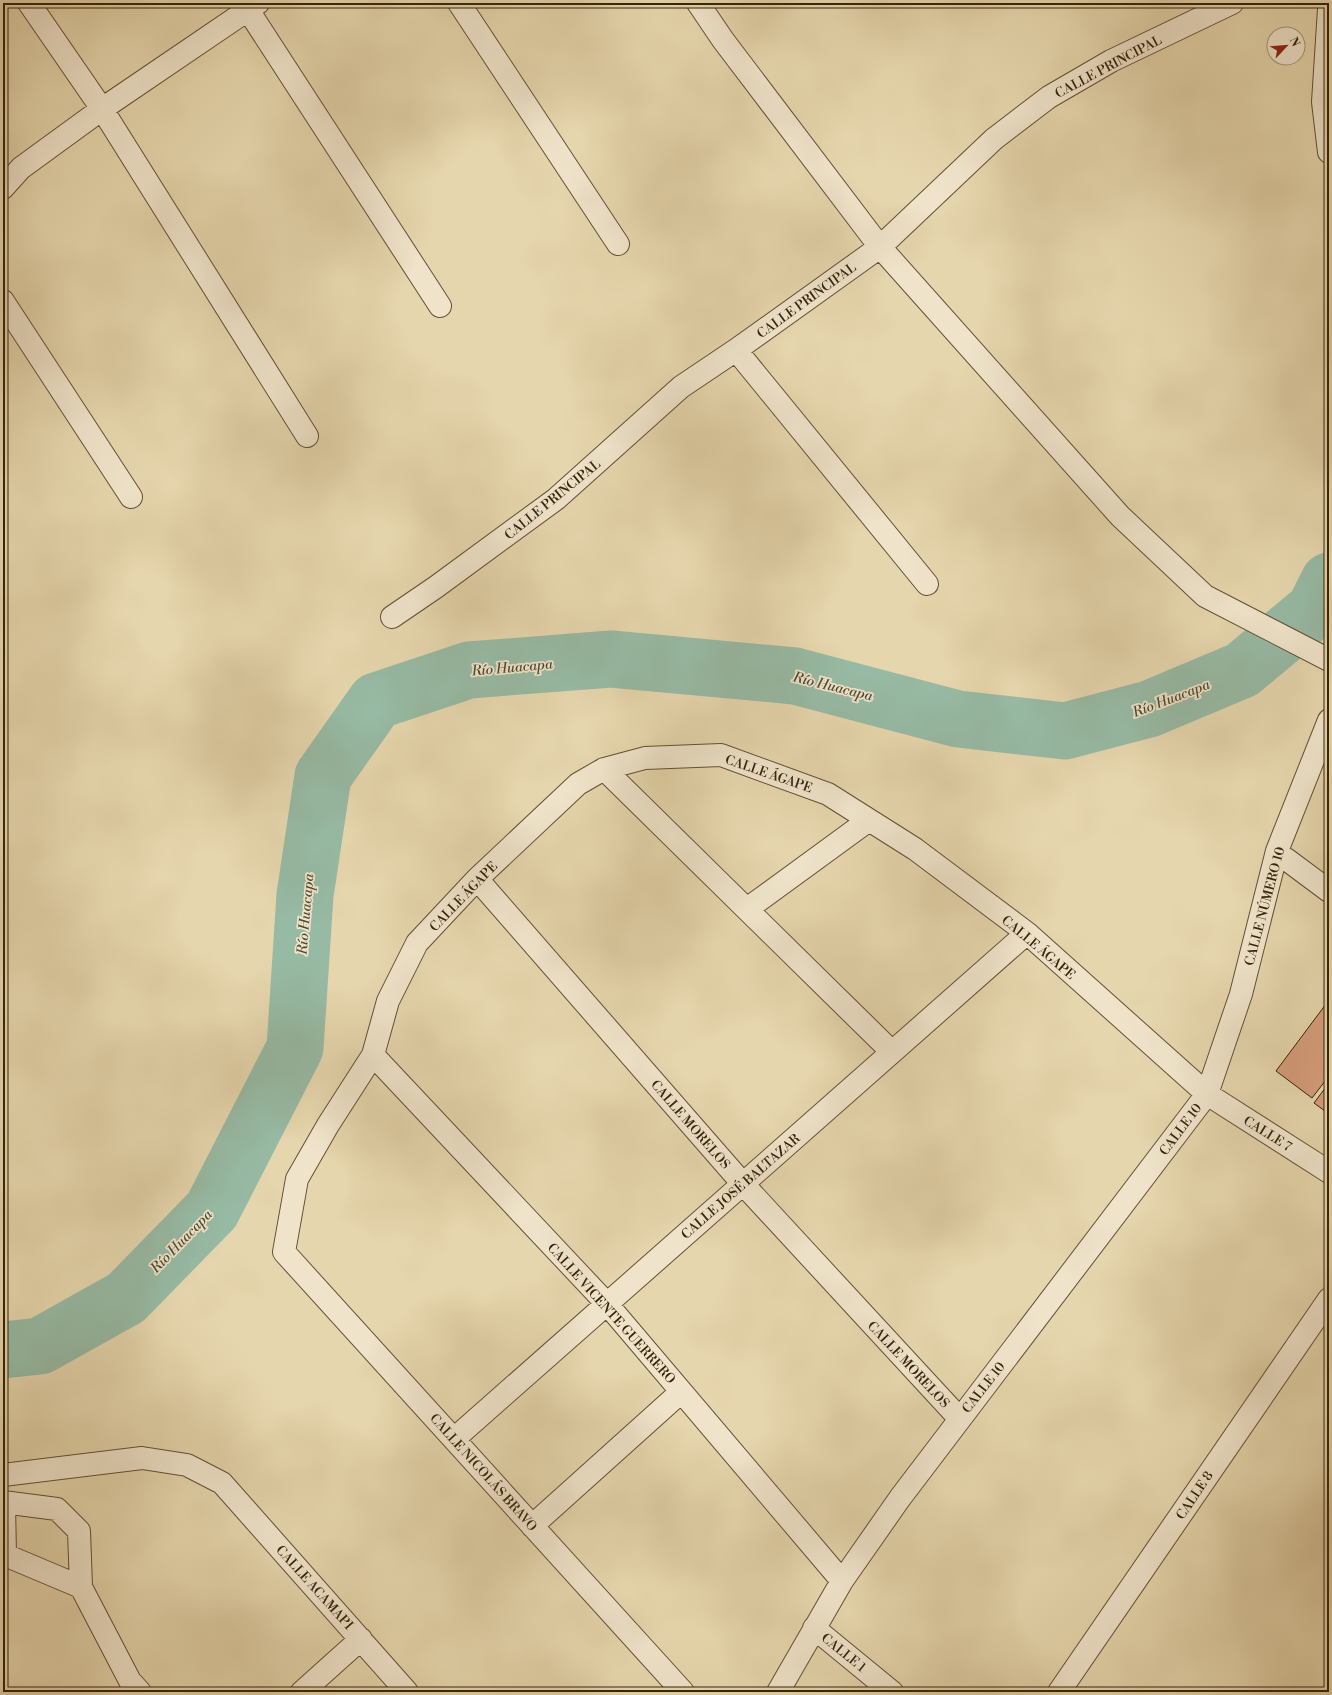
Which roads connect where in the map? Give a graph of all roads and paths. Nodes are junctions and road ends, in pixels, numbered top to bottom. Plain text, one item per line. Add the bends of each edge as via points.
1 (29, 3) edge
2 (459, 3) edge
3 (698, 3) edge
4 (1232, 3) edge
5 (253, 6) edge
6 (1329, 9) edge
7 (102, 109) junction
8 (1329, 152) edge
9 (3, 188) edge
10 (618, 244) dead end
11 (880, 247) junction
12 (3, 301) edge
13 (440, 306) dead end
14 (736, 350) junction
15 (306, 436) dead end
16 (131, 497) dead end
17 (927, 584) dead end
18 (392, 617) dead end
19 (1329, 660) edge
20 (1329, 720) edge
21 (604, 769) junction
22 (868, 820) junction
23 (1286, 859) dead end
24 (477, 879) junction
25 (1329, 891) edge
26 (747, 909) junction
27 (1027, 934) junction
28 (892, 1052) junction
29 (373, 1055) junction
30 (1207, 1094) junction
31 (1329, 1172) edge
32 (743, 1184) junction
33 (284, 1252) joint
34 (1329, 1299) edge
35 (607, 1304) junction
36 (682, 1392) junction
37 (959, 1418) junction
38 (454, 1439) junction
39 (3, 1475) edge
40 (4, 1502) edge
41 (532, 1526) junction
42 (4, 1555) edge
43 (842, 1581) junction
44 (81, 1588) junction
45 (814, 1628) junction
46 (361, 1639) junction
47 (140, 1692) edge
48 (302, 1692) edge
49 (407, 1692) edge
50 (682, 1692) edge
51 (778, 1692) edge
52 (892, 1692) edge
53 (1059, 1692) edge

1 - 7 street
2 - 10 street
3 - 11 street via 723,40
4 - 11 street, CALLE PRINCIPAL via 1111,61 1049,97 994,139
5 - 7 street
5 - 13 street
6 - 8 street via 1323,102
7 - 9 street via 21,168
7 - 15 street
11 - 14 street, CALLE PRINCIPAL
11 - 19 street via 1120,516 1205,596
12 - 16 street
14 - 17 street
14 - 18 street, CALLE PRINCIPAL via 681,387 556,499
20 - 30 street, CALLE NÚMERO 10 via 1277,851 1241,994
21 - 22 street, CALLE ÁGAPE via 645,758 721,756 828,794
21 - 24 street, CALLE ÁGAPE via 578,784
21 - 26 street
22 - 26 street
22 - 27 street, CALLE ÁGAPE via 915,849
23 - 25 street
24 - 29 street, CALLE ÁGAPE via 416,943 388,1001
24 - 32 street, CALLE MORELOS
26 - 28 street
27 - 28 street, CALLE JOSÉ BALTAZAR
27 - 30 street, CALLE ÁGAPE
28 - 32 street, CALLE JOSÉ BALTAZAR
29 - 33 street, CALLE ÁGAPE via 297,1179
29 - 35 street, CALLE VICENTE GUERRERO
30 - 31 street, CALLE 7
30 - 37 street, CALLE 10
32 - 35 street, CALLE JOSÉ BALTAZAR
32 - 37 street, CALLE MORELOS
33 - 38 street, CALLE NICOLÁS BRAVO
34 - 53 street, CALLE 8
35 - 36 street, CALLE VICENTE GUERRERO
35 - 38 street, CALLE JOSÉ BALTAZAR
36 - 41 street
36 - 43 street, CALLE VICENTE GUERRERO
37 - 43 street, CALLE 10
38 - 41 street, CALLE NICOLÁS BRAVO
39 - 46 street, CALLE ACAMAPI via 142,1458 187,1465 222,1482
40 - 42 street
40 - 44 street via 57,1509 79,1531
41 - 50 street, CALLE NICOLÁS BRAVO
42 - 44 street
43 - 45 street, CALLE 10
44 - 47 street via 130,1681
45 - 51 street, CALLE 10
45 - 52 street, CALLE 1
46 - 48 street
46 - 49 street, CALLE ACAMAPI

